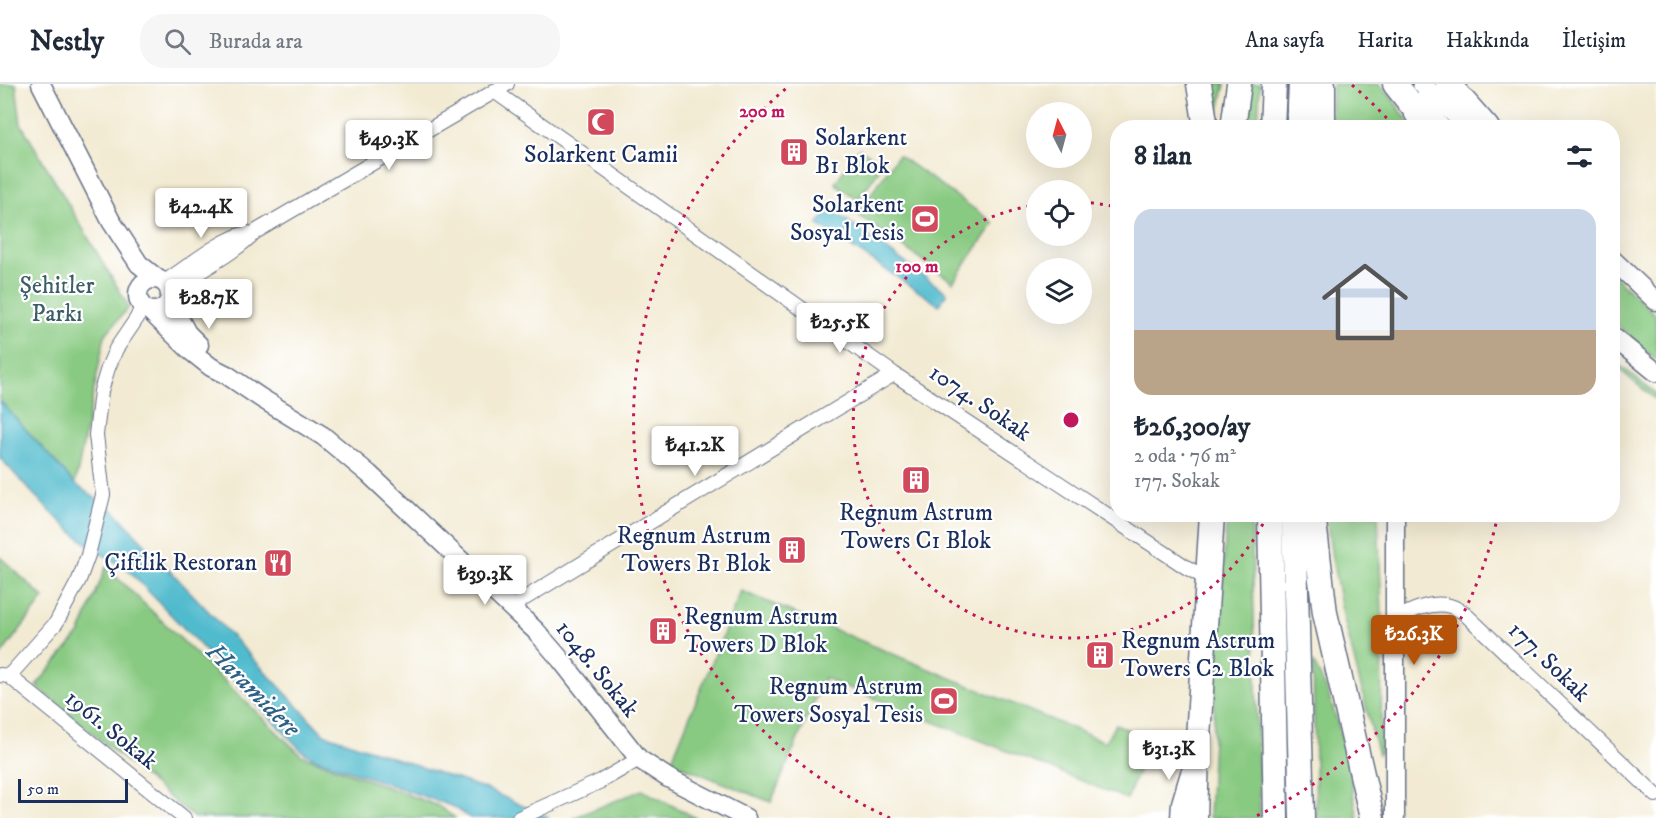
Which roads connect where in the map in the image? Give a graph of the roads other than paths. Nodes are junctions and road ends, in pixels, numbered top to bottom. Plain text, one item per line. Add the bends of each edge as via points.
1 (41, 84) edge
2 (507, 84) edge
3 (1199, 84) edge
4 (1239, 84) edge
5 (1274, 84) edge
6 (1301, 84) edge
7 (1323, 84) edge
8 (1397, 84) edge
9 (1422, 84) edge
10 (1448, 84) edge
11 (494, 91) junction
12 (1205, 120) edge
13 (1234, 120) edge
14 (1272, 120) edge
15 (1299, 120) edge
16 (1323, 120) edge
17 (1421, 120) edge
18 (1434, 120) edge
19 (1460, 120) edge
20 (1480, 120) edge
21 (111, 221) junction
22 (1620, 267) edge
23 (165, 289) junction
24 (1656, 301) edge
25 (143, 303) junction
26 (1620, 343) edge
27 (1656, 372) edge
28 (894, 374) junction
29 (227, 375) junction
30 (1110, 517) edge
31 (1118, 522) edge
32 (1212, 522) edge
33 (1270, 522) edge
34 (1294, 522) edge
35 (1314, 522) edge
36 (1395, 522) edge
37 (1209, 580) junction
38 (512, 606) junction
39 (1396, 620) junction
40 (5, 676) edge
41 (1197, 754) junction
42 (639, 759) junction
43 (1656, 795) edge
44 (184, 818) edge
45 (519, 818) edge
46 (746, 818) edge
47 (1180, 818) edge
48 (1195, 818) edge
49 (1276, 818) edge
50 (1302, 818) edge
51 (1372, 818) edge
52 (1395, 818) edge

1 - 21 main road
2 - 11 street
3 - 12 highway
4 - 13 highway
5 - 14 highway
6 - 15 highway
7 - 16 highway
8 - 17 highway
8 - 18 main road
9 - 19 main road
10 - 20 highway
11 - 23 street
11 - 28 street, 1074. Sokak
21 - 23 main road via 139,264
21 - 25 main road
22 - 24 main road
23 - 25 main road via 165,307 157,311
23 - 25 main road via 152,279 145,282 140,286
23 - 29 main road via 187,333
25 - 29 main road via 192,352
25 - 40 street via 116,349 101,391 96,435 103,495 88,555 56,623
26 - 27 main road
28 - 30 street, 1074. Sokak
28 - 38 street
29 - 38 main road, 1048. Sokak via 351,458
31 - 37 street, 1074. Sokak
32 - 37 highway
33 - 49 highway
34 - 50 highway
35 - 51 highway via 1325,613
36 - 39 main road
37 - 41 highway
38 - 42 main road, 1048. Sokak via 561,660
39 - 43 street, 177. Sokak via 1426,607 1450,606 1463,612
39 - 52 main road
40 - 44 street, 1961. Sokak
41 - 47 main road
41 - 48 highway
42 - 45 street
42 - 46 main road, 1048. Sokak

